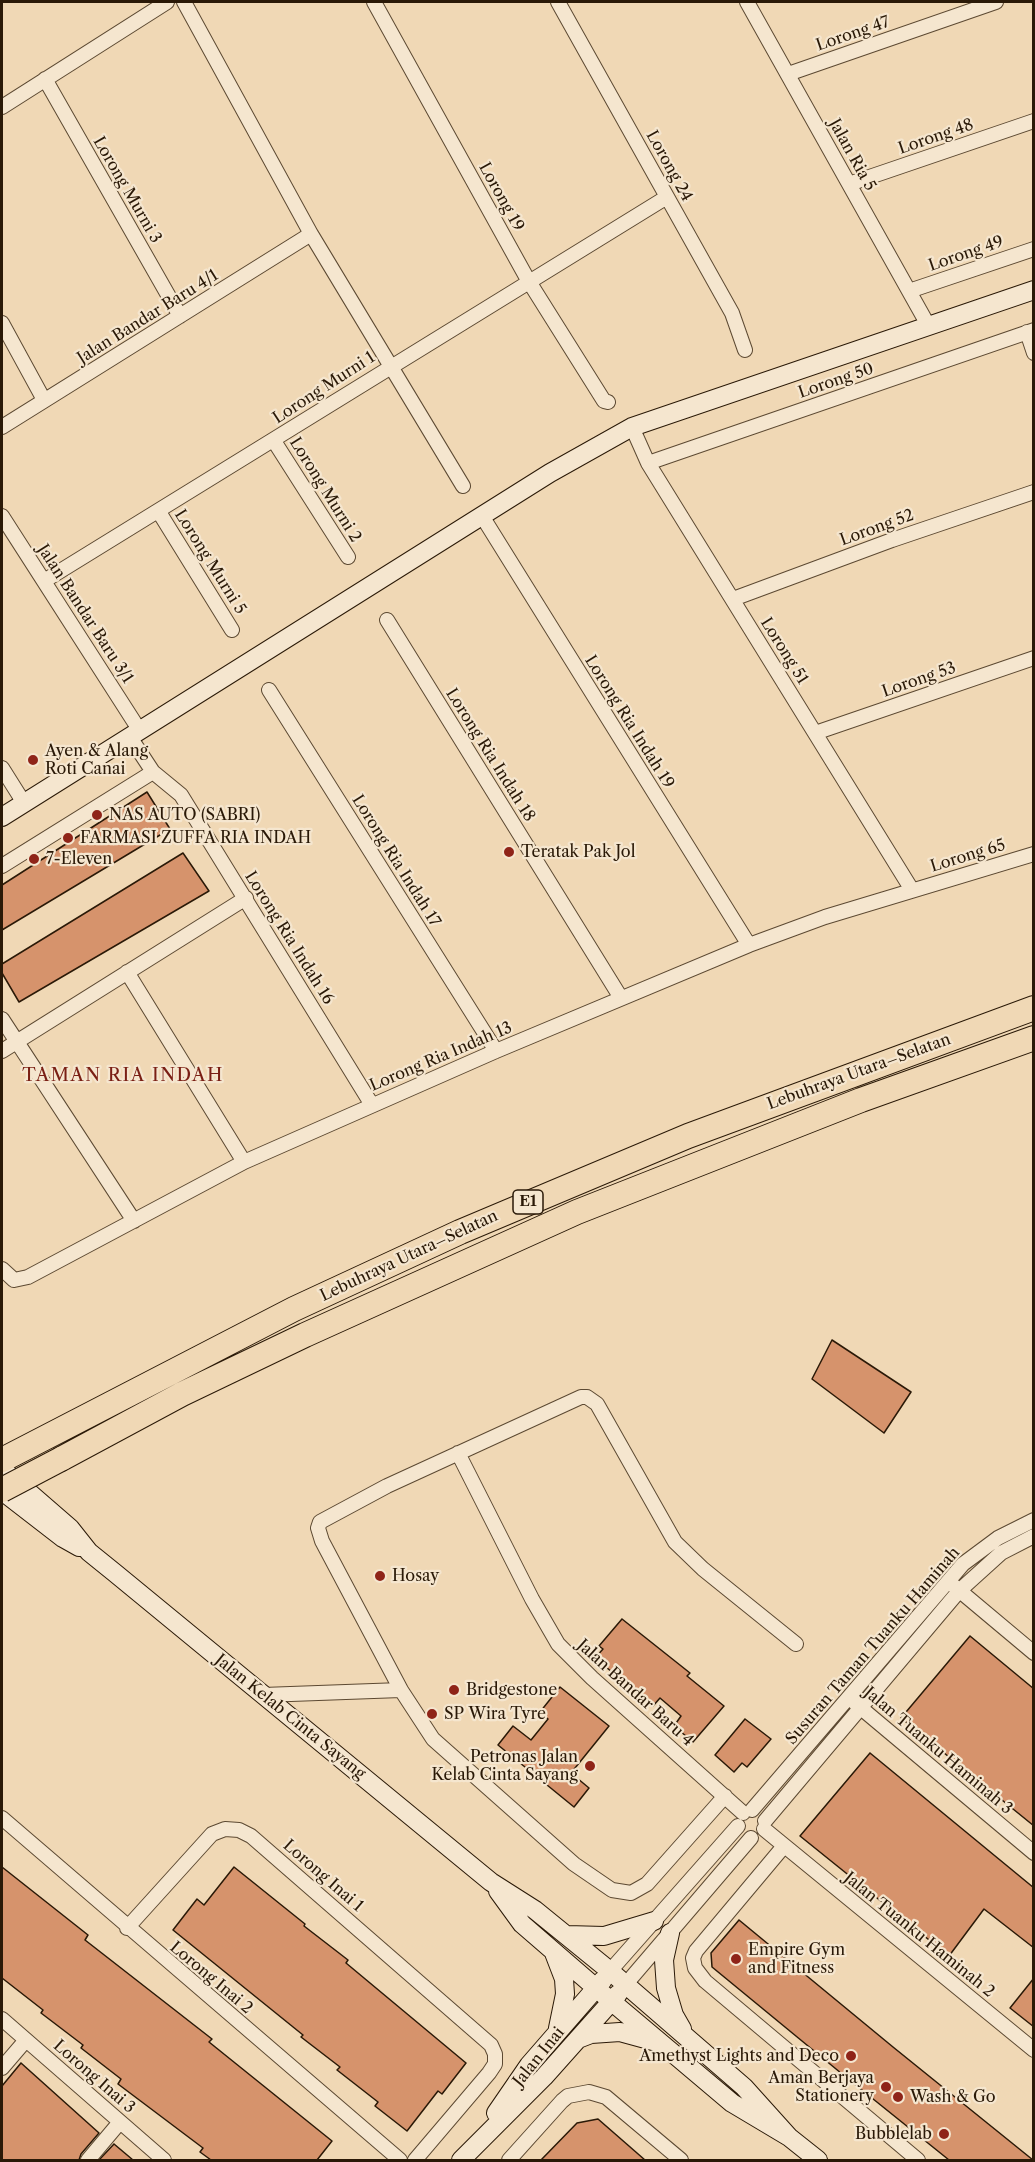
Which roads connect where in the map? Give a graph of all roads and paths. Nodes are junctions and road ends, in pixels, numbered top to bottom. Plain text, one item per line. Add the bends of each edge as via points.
1 (166, 2) edge
2 (184, 2) edge
3 (374, 2) edge
4 (558, 2) edge
5 (747, 2) edge
6 (996, 2) edge
7 (788, 74) junction
8 (45, 79) junction
9 (2, 107) edge
10 (1034, 121) edge
11 (849, 184) junction
12 (667, 197) junction
13 (311, 234) junction
14 (1034, 249) edge
15 (528, 280) junction
16 (1034, 290) edge
17 (909, 291) junction
18 (180, 316) junction
19 (2, 323) edge
20 (928, 325) junction
21 (1030, 331) edge
22 (745, 350) dead end
23 (1034, 353) edge
24 (389, 367) junction
25 (44, 400) junction
26 (608, 402) dead end
27 (2, 427) edge
28 (632, 427) junction
29 (274, 441) junction
30 (648, 463) junction
31 (463, 486) dead end
32 (1034, 492) edge
33 (159, 512) junction
34 (2, 516) edge
35 (482, 516) junction
36 (348, 557) dead end
37 (44, 581) junction
38 (733, 599) junction
39 (387, 620) dead end
40 (232, 630) dead end
41 (1034, 658) edge
42 (269, 690) dead end
43 (815, 733) junction
44 (135, 734) junction
45 (2, 768) edge
46 (153, 772) junction
47 (24, 803) junction
48 (2, 817) edge
49 (1034, 854) edge
50 (2, 866) edge
51 (912, 890) junction
52 (246, 898) junction
53 (749, 945) junction
54 (127, 972) junction
55 (621, 998) junction
56 (1034, 1008) edge
57 (2, 1019) edge
58 (1034, 1038) edge
59 (16, 1042) junction
60 (2, 1051) edge
61 (496, 1051) junction
62 (372, 1105) junction
63 (244, 1162) junction
64 (134, 1221) junction
65 (2, 1269) edge
66 (458, 1453) junction
67 (2, 1460) edge
68 (2, 1469) edge
69 (2, 1491) edge
70 (1034, 1520) edge
71 (1034, 1536) edge
72 (89, 1552) junction
73 (948, 1580) junction
74 (959, 1591) junction
75 (796, 1644) dead end
76 (1034, 1653) edge
77 (400, 1690) junction
78 (263, 1695) junction
79 (849, 1697) junction
80 (862, 1708) junction
81 (725, 1796) junction
82 (744, 1816) junction
83 (2, 1818) edge
84 (765, 1825) junction
85 (751, 1838) junction
86 (784, 1846) junction
87 (1034, 1853) edge
88 (491, 1882) junction
89 (654, 1921) junction
90 (127, 1928) junction
91 (670, 1933) junction
92 (567, 1935) junction
93 (553, 1951) junction
94 (610, 1971) junction
95 (626, 1984) junction
96 (596, 1988) junction
97 (611, 2001) junction
98 (2, 2019) edge
99 (553, 2037) junction
100 (578, 2039) junction
101 (26, 2040) junction
102 (688, 2040) junction
103 (1034, 2050) edge
104 (675, 2055) junction
105 (2, 2068) edge
106 (120, 2122) junction
107 (789, 2138) junction
108 (473, 2146) junction
109 (88, 2160) edge
110 (164, 2160) edge
111 (400, 2160) edge
112 (415, 2160) edge
113 (460, 2160) edge
114 (509, 2160) edge
115 (681, 2160) edge
116 (818, 2160) edge
117 (918, 2160) edge

1 - 8 street
2 - 13 street, Lorong Murni 1
3 - 15 street, Lorong 19
4 - 12 street, Lorong 24
5 - 7 street, Jalan Ria 5
6 - 7 street, Lorong 47
7 - 11 street, Jalan Ria 5
8 - 9 street
8 - 18 street, Lorong Murni 3
10 - 11 street, Lorong 48
11 - 17 street, Jalan Ria 5
12 - 15 street
12 - 22 street, Lorong 24 via 732,313
13 - 18 street, Jalan Bandar Baru 4/1
13 - 24 street, Lorong Murni 1
14 - 17 street, Lorong 49
15 - 24 street
15 - 26 street, Lorong 19
16 - 20 main road
17 - 20 street, Jalan Ria 5
18 - 25 street, Jalan Bandar Baru 4/1
19 - 25 street
20 - 28 main road
21 - 23 street
21 - 30 street, Lorong 50
24 - 29 street, Lorong Murni 1
24 - 31 street
25 - 27 street, Jalan Bandar Baru 4/1
28 - 30 street, Lorong 51
28 - 35 main road
29 - 33 street, Lorong Murni 1
29 - 36 street, Lorong Murni 2
30 - 38 street, Lorong 51
32 - 38 street, Lorong 52
33 - 37 street, Lorong Murni 1
33 - 40 street, Lorong Murni 5
34 - 37 street, Jalan Bandar Baru 3/1
35 - 44 main road
35 - 53 street, Lorong Ria Indah 19
37 - 44 street, Jalan Bandar Baru 3/1
38 - 43 street, Lorong 51
39 - 55 street, Lorong Ria Indah 18
41 - 43 street, Lorong 53
42 - 61 street, Lorong Ria Indah 17
43 - 51 street, Lorong 51
44 - 46 street, Lorong Ria Indah 16
44 - 47 main road
45 - 47 street
46 - 50 street
46 - 52 street, Lorong Ria Indah 16 via 181,795
47 - 48 main road
49 - 51 street, Lorong 65
51 - 53 street, Lorong Ria Indah 13
52 - 54 street
52 - 62 street, Lorong Ria Indah 16
53 - 55 street, Lorong Ria Indah 13
54 - 59 street
54 - 63 street
55 - 61 street, Lorong Ria Indah 13
56 - 67 highway, Lebuhraya Utara–Selatan / E1 via 741,1115 544,1196 294,1309
57 - 59 street
58 - 69 highway, Lebuhraya Utara–Selatan / E1, bridge via 861,1100 577,1212 182,1394
59 - 60 street
59 - 64 street
61 - 62 street, Lorong Ria Indah 13
62 - 63 street, Lorong Ria Indah 13
63 - 64 street, Lorong Ria Indah 13
64 - 65 street, Lorong Ria Indah 13 via 19,1280 9,1278
66 - 75 street via 587,1397 597,1404 675,1542
66 - 77 street via 329,1515 318,1528
66 - 81 street, Jalan Bandar Baru 4 via 558,1644
68 - 72 main road, Jalan Kelab Cinta Sayang via 70,1528
69 - 72 main road, Jalan Kelab Cinta Sayang via 63,1538
70 - 73 street, Susuran Taman Tuanku Haminah via 985,1546
71 - 74 street, Susuran Taman Tuanku Haminah via 1001,1553
72 - 78 main road, Jalan Kelab Cinta Sayang
73 - 74 street
73 - 79 street, Susuran Taman Tuanku Haminah
74 - 76 street
74 - 80 street, Susuran Taman Tuanku Haminah
77 - 78 street
77 - 81 street via 434,1739 451,1756 574,1863 612,1890 632,1893 647,1884
78 - 88 main road, Jalan Kelab Cinta Sayang
79 - 80 street, Jalan Tuanku Haminah 3
79 - 82 street, Susuran Taman Tuanku Haminah
80 - 84 street, Susuran Taman Tuanku Haminah
80 - 87 street, Jalan Tuanku Haminah 3
81 - 82 street, Jalan Bandar Baru 4
82 - 84 street via 760,1813
82 - 85 street via 742,1834
82 - 89 street, Susuran Taman Tuanku Haminah
83 - 90 street, Lorong Inai 2
84 - 85 street via 758,1836
84 - 86 street, Jalan Tuanku Haminah 2
85 - 91 street
86 - 103 street, Jalan Tuanku Haminah 2
86 - 117 street via 696,1951 695,1968 705,1981
88 - 92 main road, Jalan Kelab Cinta Sayang
88 - 93 main road, Jalan Kelab Cinta Sayang via 522,1924
89 - 92 main road via 604,1936
89 - 94 street, Susuran Taman Tuanku Haminah
90 - 111 street, Lorong Inai 2
90 - 112 street, Lorong Inai 1 via 212,1834 225,1829 251,1836 491,2045 495,2064
91 - 95 street
91 - 102 main road via 664,1960 666,1988 674,2015
92 - 94 main road, Jalan Kelab Cinta Sayang
93 - 96 main road, Jalan Kelab Cinta Sayang
93 - 99 main road via 565,1994 562,2016
94 - 95 main road, Jalan Kelab Cinta Sayang
94 - 96 main road, Jalan Inai
95 - 97 main road, Jalan Inai
95 - 102 main road, Jalan Kelab Cinta Sayang
96 - 97 main road, Jalan Kelab Cinta Sayang
96 - 99 main road, Jalan Inai
97 - 100 main road, Jalan Inai
97 - 104 main road, Jalan Kelab Cinta Sayang
98 - 101 street, Lorong Inai 3
99 - 108 main road, Jalan Inai
100 - 104 main road via 606,2032 628,2033 649,2039
100 - 108 main road, Jalan Inai
101 - 105 street
101 - 106 street, Lorong Inai 3
102 - 107 main road, Jalan Kelab Cinta Sayang via 744,2087
104 - 107 main road, Jalan Kelab Cinta Sayang via 732,2103
106 - 109 street
106 - 110 street, Lorong Inai 3
107 - 116 main road, Jalan Kelab Cinta Sayang
108 - 113 main road, Jalan Inai
114 - 115 street via 562,2101 589,2092 606,2097

